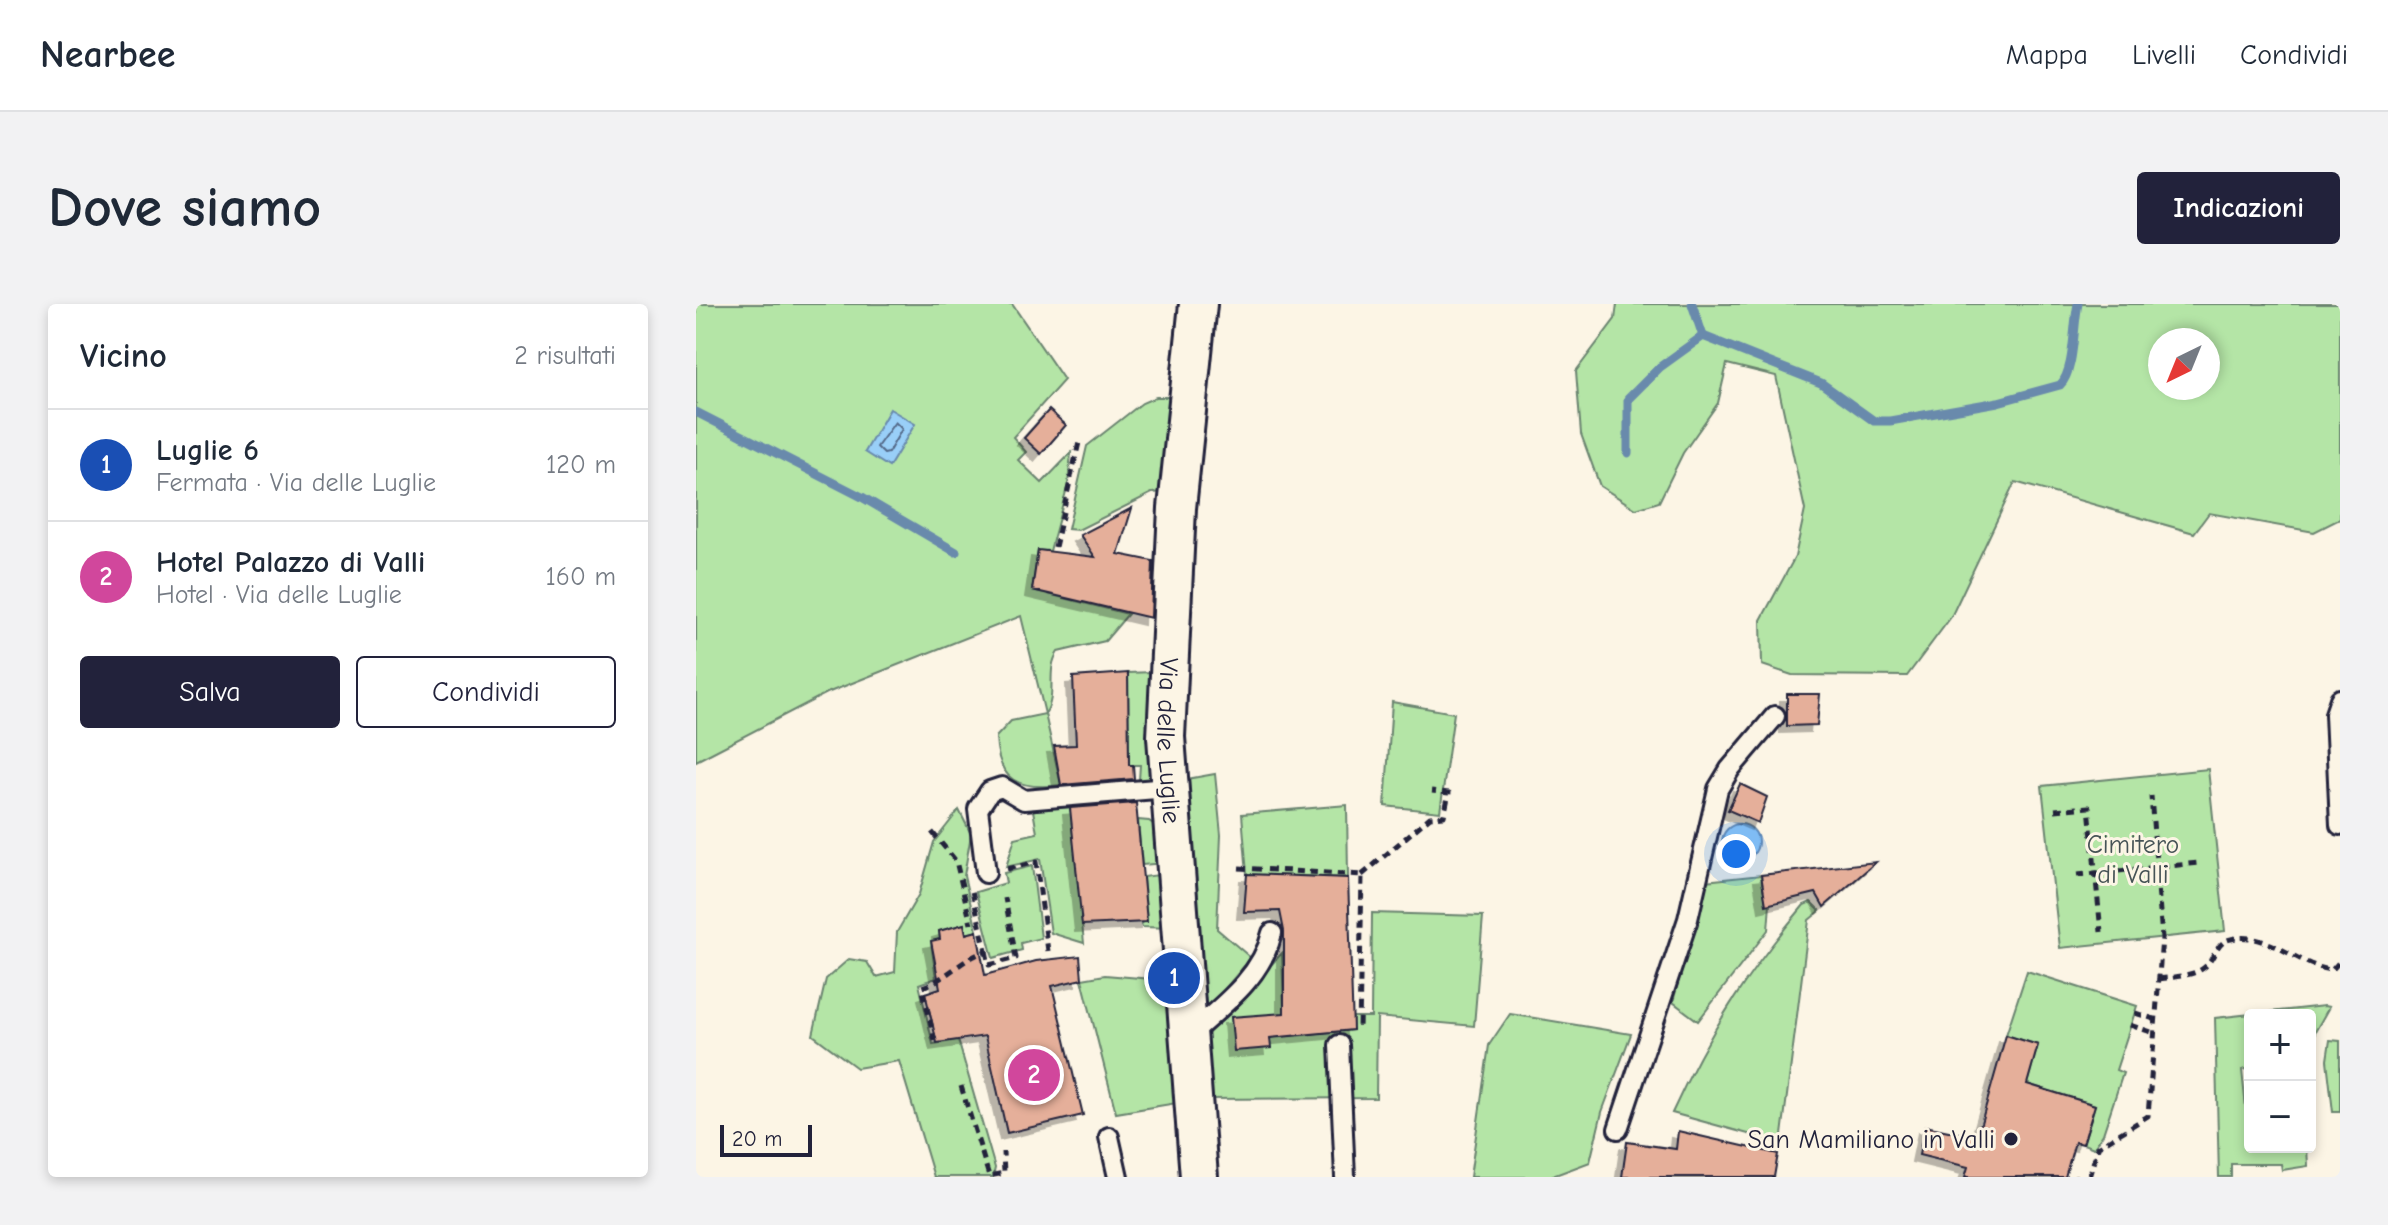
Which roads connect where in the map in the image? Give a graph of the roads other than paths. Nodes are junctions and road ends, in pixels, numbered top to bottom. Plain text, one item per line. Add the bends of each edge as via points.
1 (1198, 304) edge
2 (2340, 699) edge
3 (1775, 716) dead end
4 (1168, 788) junction
5 (2340, 825) edge
6 (986, 873) dead end
7 (1272, 933) dead end
8 (1189, 1035) junction
9 (1339, 1045) road end
10 (1618, 1129) dead end
11 (1109, 1137) dead end
12 (1118, 1177) edge
13 (1199, 1177) edge
14 (1345, 1177) edge

1 - 4 street, Via delle Luglie via 1177,508 1166,709
2 - 5 lane via 2335,714
3 - 10 lane via 1718,789 1688,919
4 - 6 lane via 1024,800 1002,787 990,791 978,809
4 - 8 street, Via delle Luglie
7 - 8 lane via 1255,972
8 - 13 street, Via delle Luglie
9 - 14 lane
11 - 12 lane

